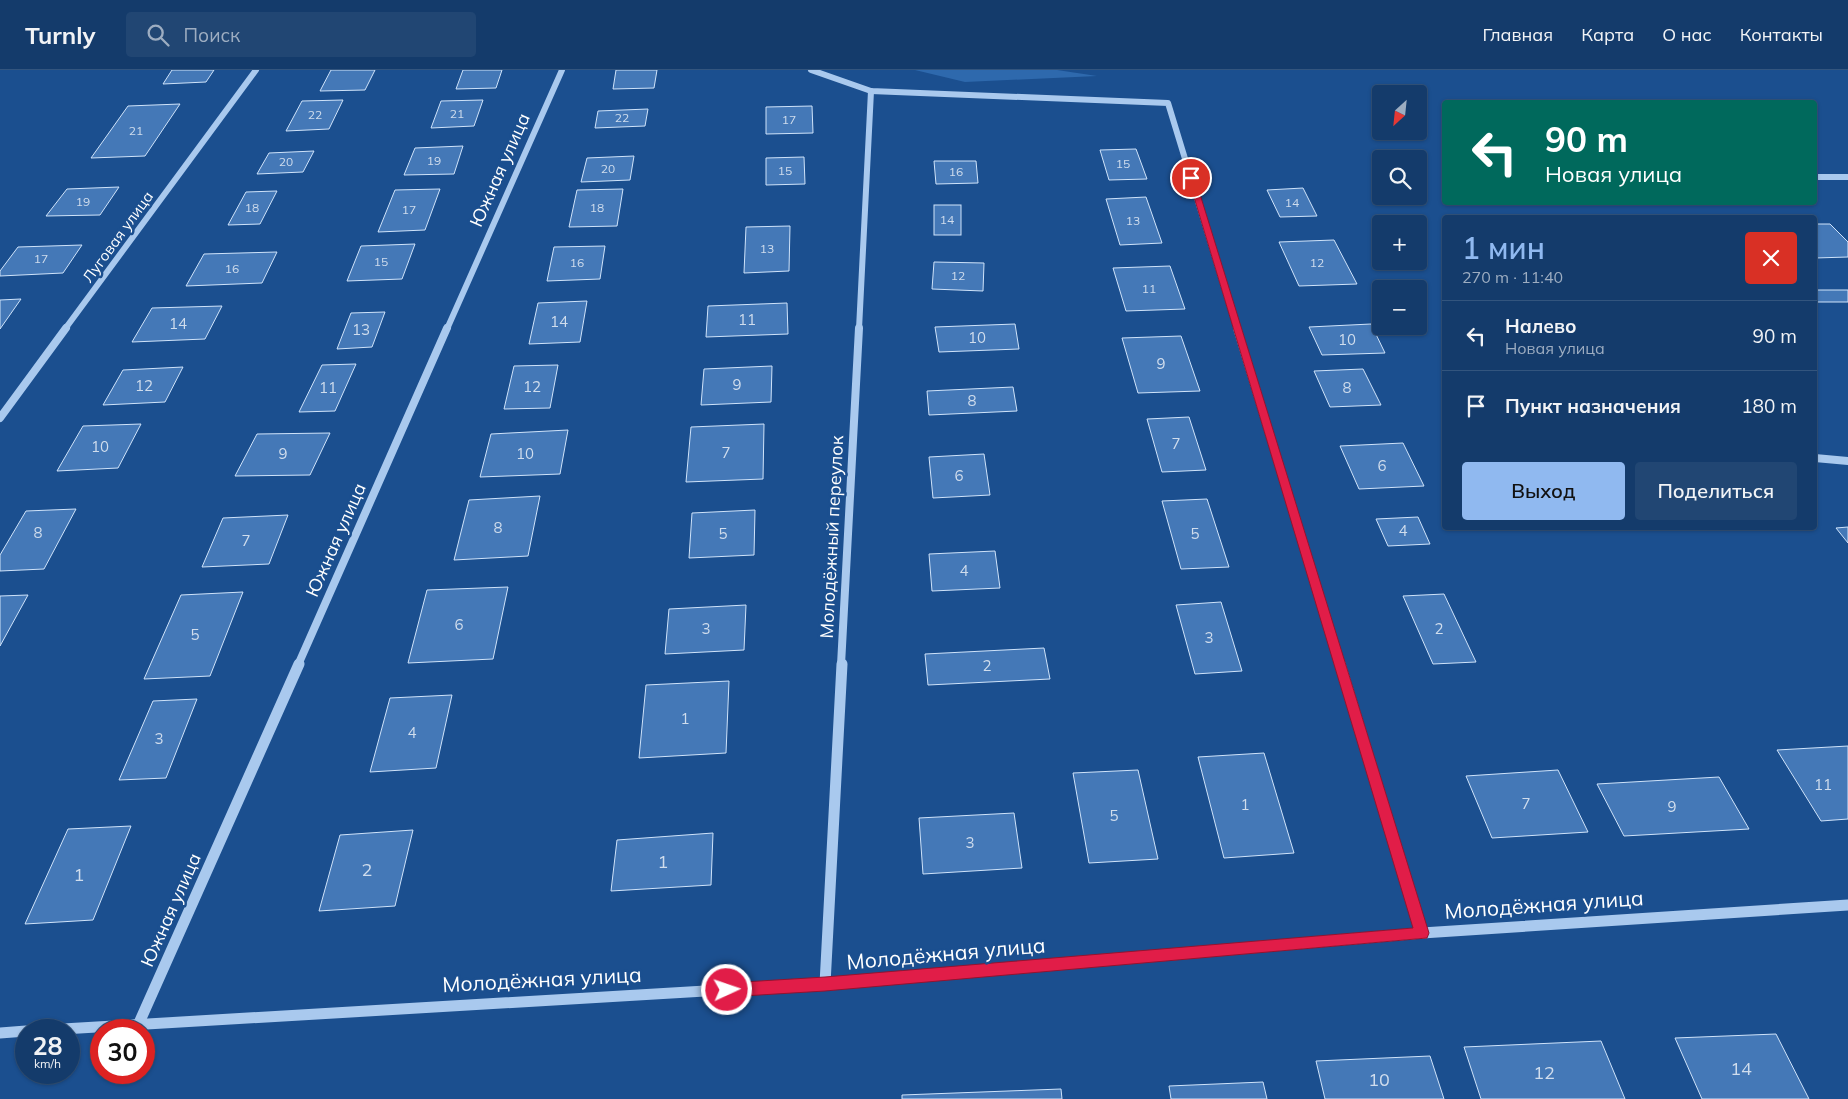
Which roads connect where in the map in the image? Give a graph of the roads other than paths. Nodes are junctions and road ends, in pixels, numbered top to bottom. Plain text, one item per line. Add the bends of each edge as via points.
1 (256, 70) edge
2 (562, 70) edge
3 (811, 70) edge
4 (871, 91) junction
5 (1168, 103) joint
6 (1817, 177) edge
7 (1848, 177) edge
8 (0, 418) edge
9 (1817, 458) edge
10 (1848, 461) edge
11 (1848, 905) edge
12 (1422, 933) junction
13 (825, 984) junction
14 (141, 1019) edge
15 (155, 1022) edge
16 (15, 1032) edge
17 (0, 1033) edge

1 - 8 street, Луговая улица
2 - 14 street, Южная улица
3 - 4 street
4 - 5 street
4 - 13 street, Молодёжный переулок
5 - 12 street
6 - 7 street
9 - 10 street
11 - 12 street, Молодёжная улица
12 - 13 street, Молодёжная улица
13 - 15 street, Молодёжная улица
16 - 17 street

